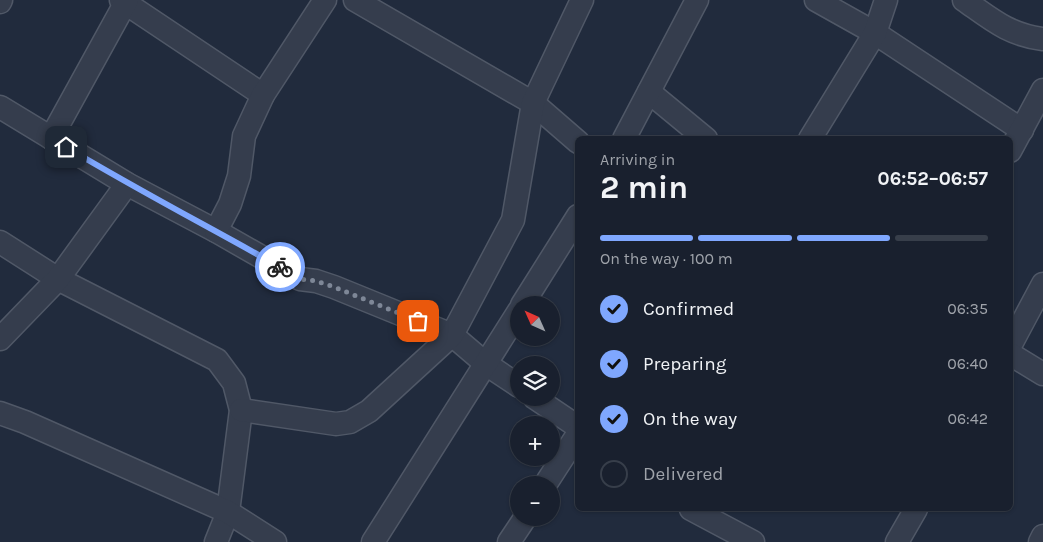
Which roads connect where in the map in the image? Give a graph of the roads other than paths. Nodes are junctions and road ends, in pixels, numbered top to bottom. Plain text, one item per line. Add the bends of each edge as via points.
1 (305, 0) edge
2 (325, 0) edge
3 (355, 0) edge
4 (582, 0) edge
5 (697, 0) edge
6 (816, 0) edge
7 (886, 0) edge
8 (964, 0) edge
9 (125, 1) edge
10 (875, 33) junction
11 (1043, 39) edge
12 (284, 63) junction
13 (1043, 90) edge
14 (649, 92) junction
15 (263, 95) junction
16 (533, 103) junction
17 (0, 107) edge
18 (1022, 130) junction
19 (626, 136) edge
20 (702, 136) edge
21 (812, 136) edge
22 (51, 138) junction
23 (575, 139) edge
24 (1013, 146) edge
25 (127, 184) junction
26 (575, 221) edge
27 (216, 231) junction
28 (0, 242) edge
29 (58, 279) junction
30 (1043, 284) edge
31 (528, 296) edge
32 (510, 325) edge
33 (452, 335) junction
34 (0, 339) edge
35 (1013, 340) edge
36 (1013, 356) edge
37 (486, 364) junction
38 (1043, 374) edge
39 (510, 380) edge
40 (547, 406) edge
41 (242, 410) junction
42 (3, 421) edge
43 (575, 425) edge
44 (575, 439) edge
45 (551, 476) edge
46 (695, 511) edge
47 (915, 511) edge
48 (228, 512) junction
49 (520, 526) edge
50 (1043, 536) edge
51 (748, 541) edge
52 (216, 542) edge
53 (275, 542) edge
54 (373, 542) edge
55 (509, 542) edge
56 (897, 542) edge
57 (1040, 542) edge

1 - 12 street
2 - 12 street
3 - 16 street
4 - 16 street
5 - 14 street
6 - 10 street
7 - 10 street
8 - 11 street via 1002,27
9 - 15 street
9 - 22 street
10 - 18 street
10 - 21 street
12 - 15 street
13 - 18 street
14 - 19 street
14 - 20 street
15 - 27 street via 244,136 240,176
16 - 23 street
16 - 33 street via 513,220
17 - 22 street
18 - 24 street
22 - 25 street
25 - 27 street
25 - 29 street
26 - 31 street
27 - 33 street via 300,279 334,287
28 - 29 street
29 - 34 street
29 - 41 street via 217,360 234,382
30 - 35 street
32 - 37 street
33 - 37 street
33 - 41 street via 370,411 350,422 336,424
36 - 38 street
37 - 39 street
37 - 54 street
40 - 43 street
41 - 48 street
42 - 48 street
44 - 45 street
46 - 51 street
47 - 56 street
48 - 52 street
48 - 53 street
49 - 55 street
50 - 57 street

